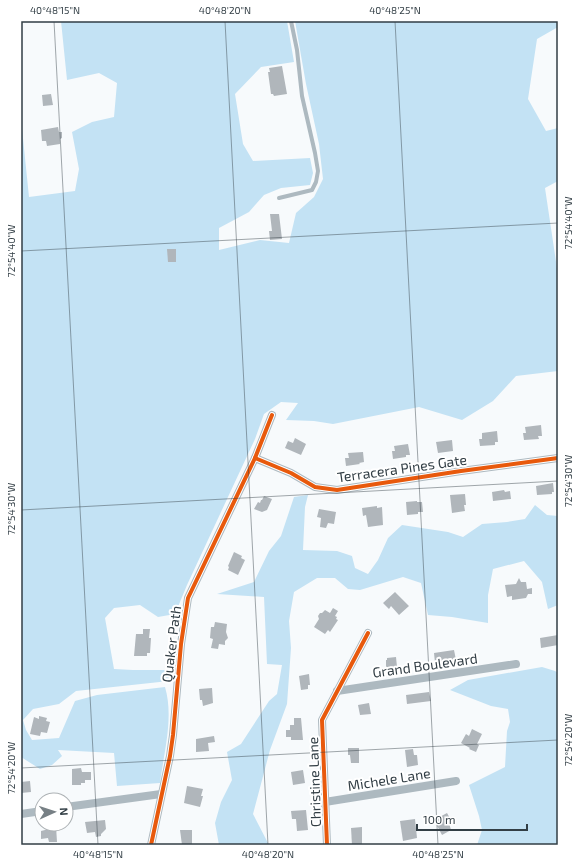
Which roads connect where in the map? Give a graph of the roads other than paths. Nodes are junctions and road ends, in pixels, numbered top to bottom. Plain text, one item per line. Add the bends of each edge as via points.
1 (291, 21) edge
2 (279, 198) dead end
3 (272, 415) dead end
4 (255, 458) junction
5 (558, 458) edge
6 (368, 633) dead end
7 (516, 664) dead end
8 (337, 691) junction
9 (456, 781) dead end
10 (161, 794) junction
11 (325, 802) junction
12 (74, 807) edge
13 (34, 812) edge
14 (21, 814) edge
15 (151, 845) edge
16 (327, 845) edge

1 - 2 lane via 302,96 318,172 312,190
3 - 4 street, Quaker Path
4 - 5 street, Terracera Pines Gate via 291,473 315,487 338,490
4 - 10 street, Quaker Path via 188,598 180,644 170,756
6 - 8 street, Christine Lane
7 - 8 street, Grand Boulevard
8 - 11 street, Christine Lane via 322,720
9 - 11 street, Michele Lane
10 - 12 street
10 - 15 street, Quaker Path
11 - 16 street, Christine Lane
13 - 14 street

